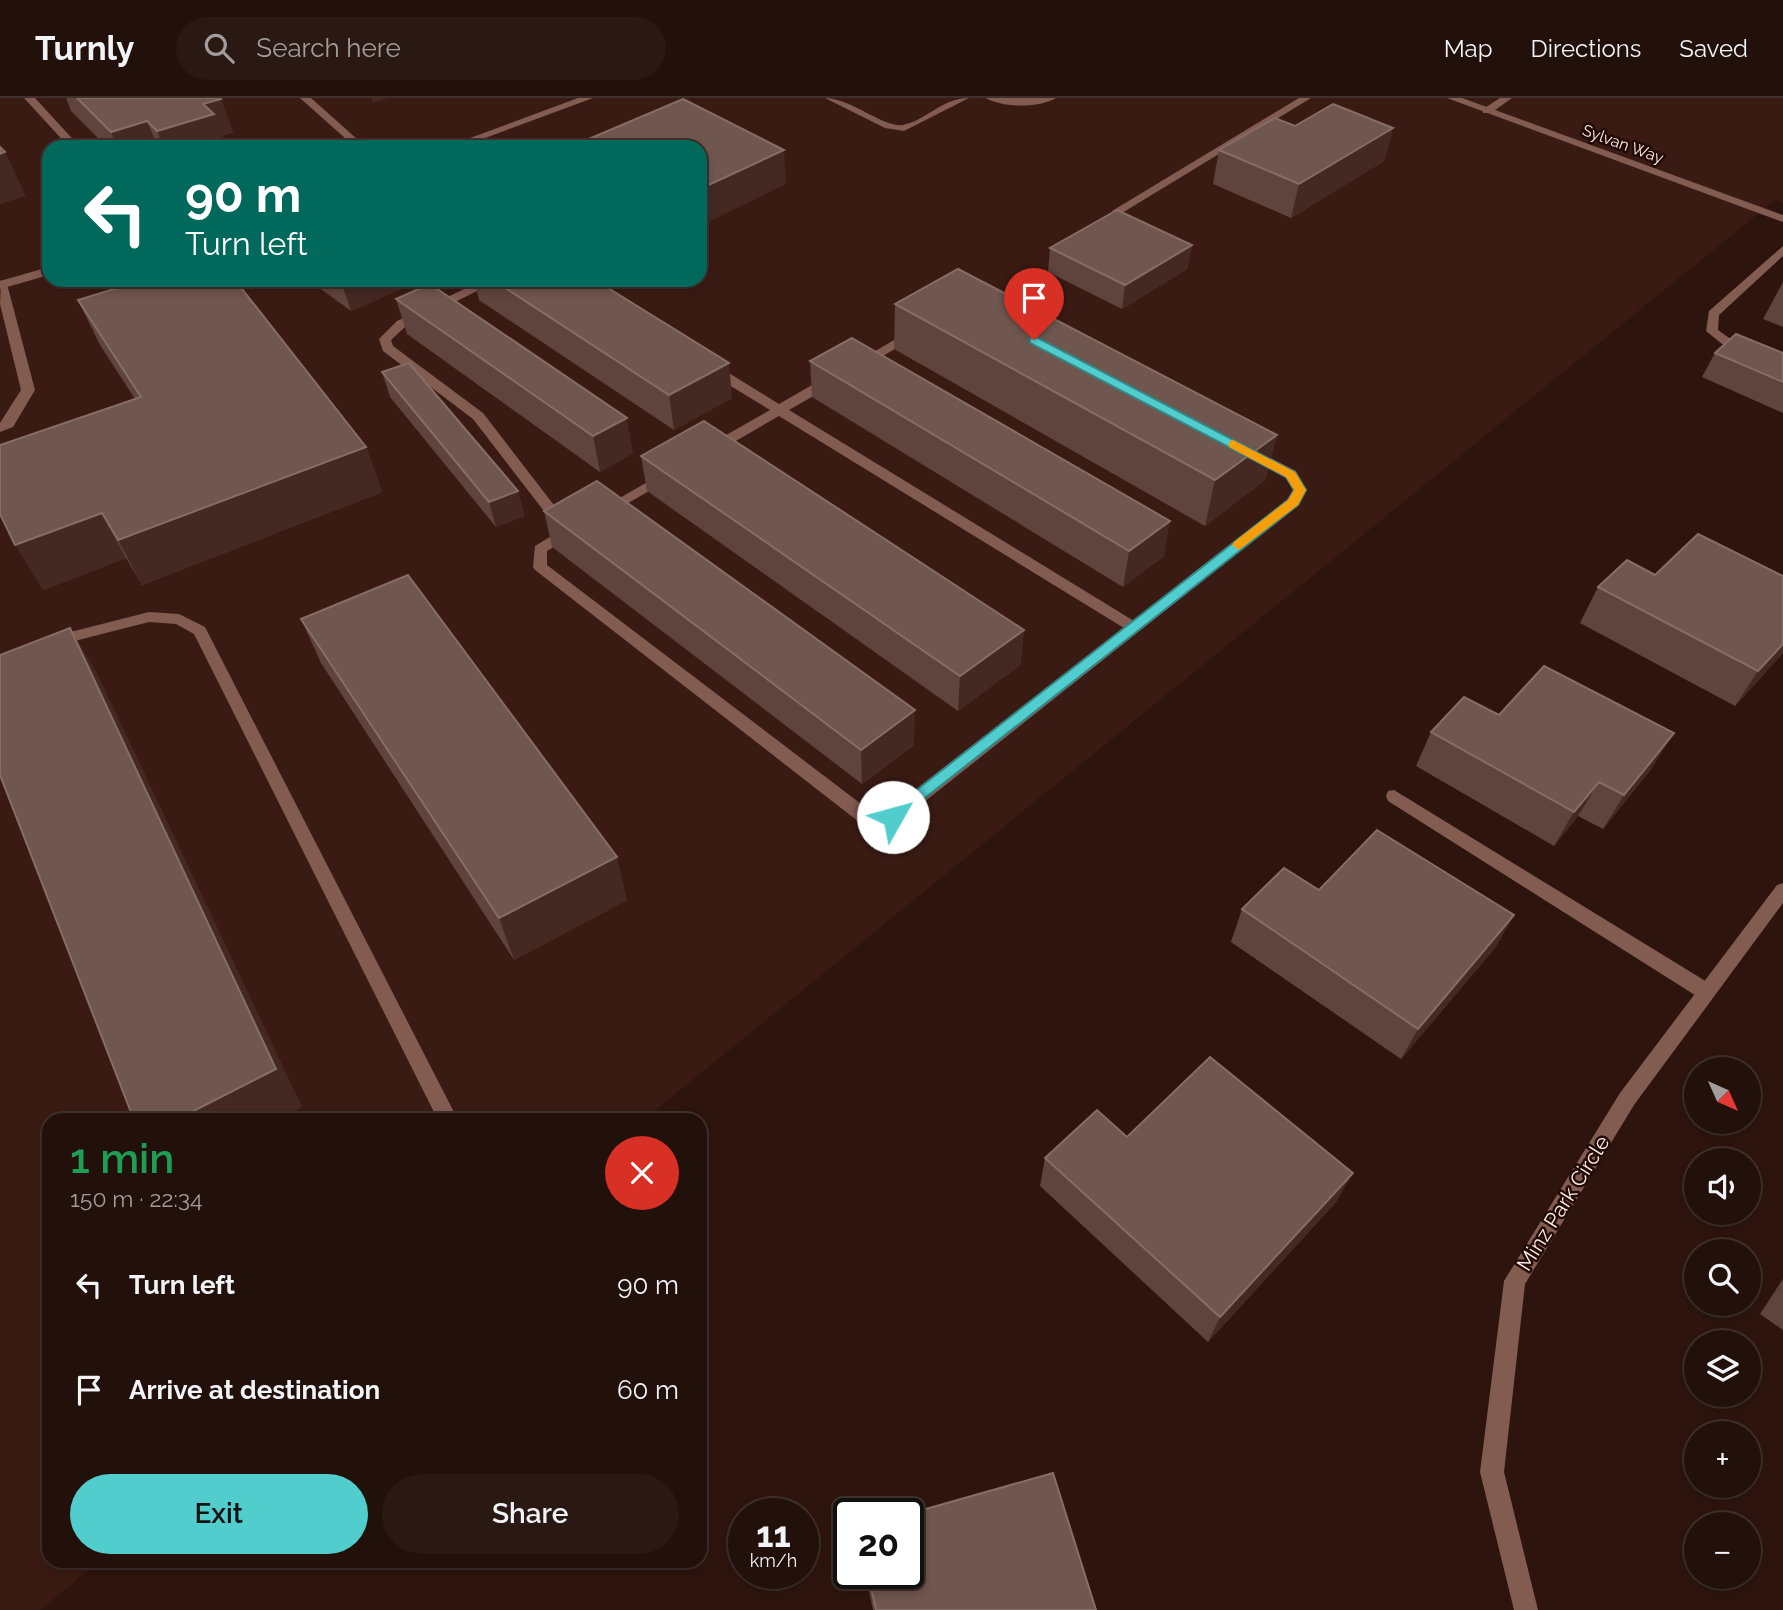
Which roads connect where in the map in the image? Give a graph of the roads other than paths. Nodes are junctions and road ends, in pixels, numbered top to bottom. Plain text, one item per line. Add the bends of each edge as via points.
1 (29, 98) edge
2 (305, 98) edge
3 (588, 98) edge
4 (830, 98) edge
5 (964, 98) edge
6 (991, 98) edge
7 (1051, 98) edge
8 (1306, 98) edge
9 (1452, 98) edge
10 (1507, 98) edge
11 (1487, 111) junction
12 (68, 140) edge
13 (353, 140) edge
14 (471, 140) edge
15 (1118, 211) edge
16 (1783, 219) edge
17 (1783, 250) edge
18 (42, 273) edge
19 (0, 284) edge
20 (479, 287) edge
21 (929, 323) edge
22 (701, 362) edge
23 (1783, 366) edge
24 (781, 409) junction
25 (0, 428) edge
26 (1230, 443) edge
27 (698, 457) edge
28 (674, 471) edge
29 (579, 526) junction
30 (1135, 628) junction
31 (39, 645) edge
32 (1394, 796) dead end
33 (1783, 890) edge
34 (1705, 991) junction
35 (444, 1113) edge
36 (1525, 1610) edge

1 - 12 street
2 - 13 street
3 - 14 street
4 - 5 street via 889,127 904,128
6 - 7 street via 1016,102
8 - 15 street
9 - 11 street, Sylvan Way
10 - 11 street
11 - 16 street, Sylvan Way
17 - 23 street via 1713,314 1712,331 1731,345
18 - 19 street
19 - 25 street via 28,390 8,424
20 - 29 street via 401,324 385,339 387,348 478,416
21 - 24 street
22 - 24 street
24 - 27 street
24 - 30 street
26 - 30 street via 1291,474 1300,490 1293,502
28 - 29 street
29 - 30 street via 540,549 540,567 864,817 893,817
31 - 35 street via 149,617 179,619 200,631
32 - 34 street
33 - 34 street, Minz Park Circle
34 - 36 street, Minz Park Circle via 1627,1099 1515,1280 1492,1472

